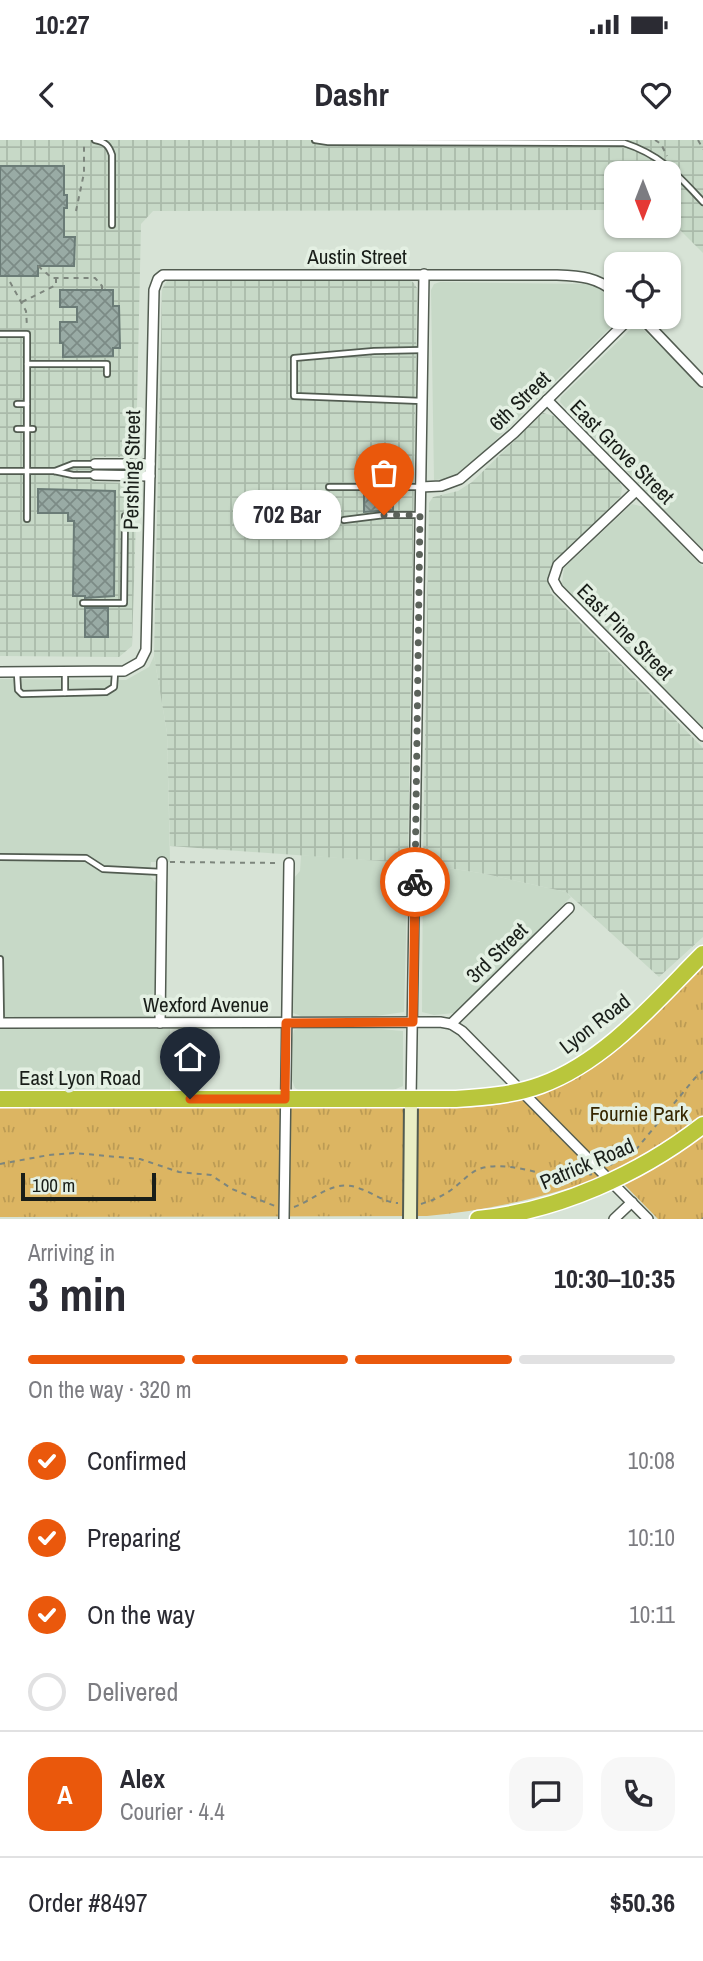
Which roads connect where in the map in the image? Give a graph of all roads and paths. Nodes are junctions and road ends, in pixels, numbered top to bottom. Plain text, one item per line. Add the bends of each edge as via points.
1 (95, 140) edge
2 (315, 140) edge
3 (655, 140) edge
4 (698, 140) edge
5 (84, 146) dead end
6 (703, 149) edge
7 (660, 161) edge
8 (669, 161) edge
9 (681, 179) edge
10 (703, 202) edge
11 (76, 211) dead end
12 (112, 225) dead end
13 (38, 266) dead end
14 (424, 274) junction
15 (56, 279) junction
16 (158, 279) joint
17 (10, 282) dead end
18 (604, 283) edge
19 (102, 290) dead end
20 (21, 302) junction
21 (619, 329) edge
22 (652, 329) edge
23 (0, 334) edge
24 (27, 334) junction
25 (423, 350) junction
26 (27, 364) junction
27 (107, 374) dead end
28 (703, 382) edge
29 (547, 400) junction
30 (422, 401) junction
31 (17, 404) dead end
32 (27, 404) junction
33 (17, 429) dead end
34 (30, 429) junction
35 (95, 464) joint
36 (150, 464) junction
37 (0, 471) edge
38 (27, 471) junction
39 (54, 471) junction
40 (95, 475) joint
41 (150, 476) junction
42 (421, 486) junction
43 (328, 487) dead end
44 (636, 491) junction
45 (420, 515) junction
46 (125, 516) dead end
47 (27, 519) dead end
48 (344, 520) dead end
49 (703, 558) edge
50 (83, 603) dead end
51 (0, 672) edge
52 (17, 672) junction
53 (65, 672) junction
54 (115, 672) junction
55 (65, 693) junction
56 (703, 736) edge
57 (0, 857) edge
58 (289, 863) joint
59 (162, 867) junction
60 (569, 908) dead end
61 (703, 954) edge
62 (0, 959) edge
63 (413, 1022) junction
64 (0, 1023) edge
65 (160, 1023) junction
66 (286, 1023) junction
67 (451, 1024) junction
68 (703, 1071) edge
69 (521, 1091) junction
70 (0, 1099) edge
71 (285, 1099) junction
72 (411, 1100) junction
73 (703, 1125) edge
74 (0, 1164) edge
75 (605, 1175) junction
76 (632, 1202) junction
77 (410, 1203) junction
78 (284, 1208) junction
79 (284, 1219) edge
80 (410, 1219) edge
81 (478, 1219) edge
82 (614, 1219) edge
83 (649, 1219) edge

1 - 12 lane via 110,147 112,155
2 - 7 lane via 624,143 647,150
3 - 8 path
4 - 6 path
5 - 11 path
9 - 10 lane
13 - 15 path
14 - 16 street, Austin Street via 171,274
14 - 18 street, Austin Street via 585,276
14 - 25 street
15 - 19 path via 94,278
15 - 20 path via 55,285
16 - 36 street, Pershing Street via 154,290
17 - 20 path
20 - 24 path
21 - 29 street, 6th Street
22 - 28 street
23 - 24 lane
24 - 26 lane
25 - 30 street
25 - 30 lane via 294,358 294,396
26 - 27 lane via 107,364
26 - 32 lane
29 - 42 street, 6th Street via 460,479 441,486
29 - 44 street, East Grove Street
30 - 42 street
31 - 32 lane
32 - 34 lane
33 - 34 lane
34 - 38 lane
35 - 36 street
35 - 39 lane via 73,464
36 - 41 street, Pershing Street
37 - 38 lane
38 - 39 lane
38 - 47 lane
39 - 40 lane
40 - 41 street
41 - 54 street, Pershing Street via 146,650 140,662
42 - 43 lane
42 - 45 street
44 - 49 street, East Grove Street
44 - 56 street, East Pine Street via 558,565 554,580
45 - 48 lane
45 - 63 street
46 - 50 lane via 124,603
51 - 52 street
52 - 53 street
52 - 55 lane via 22,694
53 - 54 street
53 - 55 lane
54 - 55 lane via 114,687 106,692
57 - 59 lane via 86,858 103,870
58 - 59 path
58 - 66 street
59 - 65 street
60 - 67 street, 3rd Street
61 - 69 highway, Lyon Road via 591,1059
62 - 64 lane
63 - 66 street, Wexford Avenue
63 - 67 street, Wexford Avenue
63 - 72 street
64 - 65 street, Wexford Avenue
65 - 66 street, Wexford Avenue
66 - 71 street
67 - 69 street
68 - 75 path via 634,1152
69 - 72 highway, Lyon Road
69 - 75 street
70 - 71 highway, East Lyon Road
71 - 72 highway, East Lyon Road
71 - 78 street
72 - 77 street
73 - 75 highway, Patrick Road via 653,1159
74 - 78 path via 74,1153 140,1159 179,1172 211,1175 232,1189
75 - 76 street
75 - 77 path via 578,1177 484,1167 439,1198
75 - 81 highway, Patrick Road via 545,1205
76 - 82 street
76 - 83 street
77 - 78 path via 391,1203 355,1186 338,1185 307,1203
77 - 80 street
78 - 79 street

